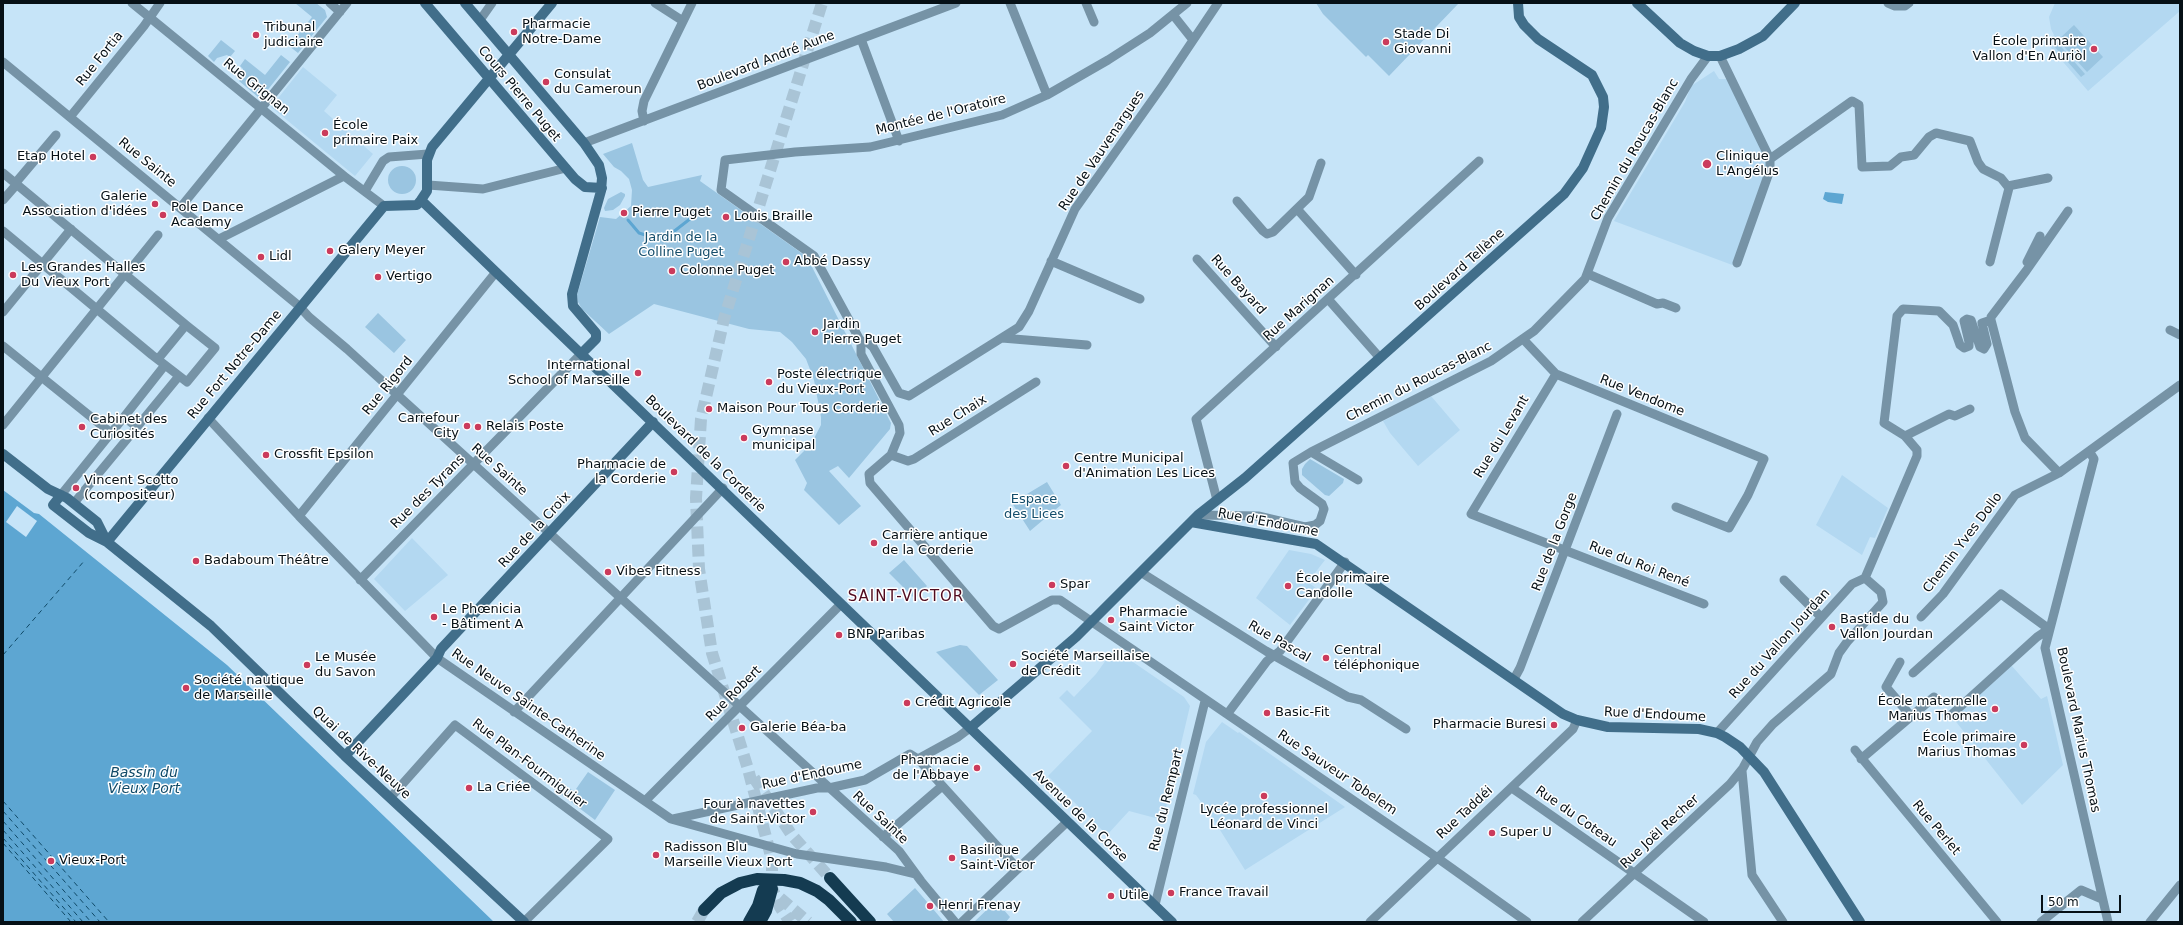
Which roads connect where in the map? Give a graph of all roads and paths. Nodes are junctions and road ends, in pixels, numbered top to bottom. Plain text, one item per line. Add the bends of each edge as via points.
1 (132, 3) edge
2 (160, 3) edge
3 (330, 3) edge
4 (347, 3) edge
5 (425, 3) edge
6 (465, 3) edge
7 (492, 3) edge
8 (552, 3) edge
9 (656, 3) edge
10 (692, 3) edge
11 (956, 3) edge
12 (1010, 3) edge
13 (1086, 3) edge
14 (1187, 3) edge
15 (1218, 3) edge
16 (1518, 3) edge
17 (1637, 3) edge
18 (1796, 3) edge
19 (1888, 3) edge
20 (1909, 3) edge
21 (340, 12) junction
22 (1174, 16) junction
23 (150, 18) junction
24 (480, 20) junction
25 (683, 21) junction
26 (1094, 22) dead end
27 (861, 39) junction
28 (1193, 40) junction
29 (509, 55) junction
30 (1708, 56) junction
31 (1720, 56) junction
32 (3, 62) edge
33 (489, 79) junction
34 (1047, 95) junction
35 (261, 108) junction
36 (70, 117) junction
37 (644, 121) junction
38 (56, 135) dead end
39 (899, 141) junction
40 (584, 143) junction
41 (428, 154) junction
42 (1770, 159) junction
43 (1480, 161) dead end
44 (1321, 163) dead end
45 (566, 168) junction
46 (3, 173) edge
47 (344, 176) junction
48 (2048, 178) dead end
49 (17, 182) junction
50 (428, 185) junction
51 (2008, 186) junction
52 (602, 188) junction
53 (365, 191) junction
54 (3, 200) edge
55 (421, 200) junction
56 (1237, 201) dead end
57 (384, 206) junction
58 (180, 208) junction
59 (1298, 210) junction
60 (2068, 211) dead end
61 (71, 230) junction
62 (3, 231) edge
63 (158, 235) dead end
64 (2040, 236) dead end
65 (219, 239) junction
66 (1197, 259) dead end
67 (1051, 261) junction
68 (1990, 262) dead end
69 (1737, 263) dead end
70 (40, 267) junction
71 (2026, 271) junction
72 (496, 272) junction
73 (127, 273) junction
74 (1588, 274) junction
75 (1356, 275) junction
76 (1140, 299) dead end
77 (1328, 299) junction
78 (299, 308) junction
79 (1676, 308) dead end
80 (3, 312) edge
81 (95, 312) junction
82 (1991, 320) junction
83 (186, 325) junction
84 (2170, 330) dead end
85 (2180, 335) edge
86 (1002, 338) junction
87 (1523, 339) junction
88 (861, 342) junction
89 (1087, 345) dead end
90 (3, 346) edge
91 (1276, 347) junction
92 (582, 353) junction
93 (1380, 358) junction
94 (162, 362) junction
95 (1556, 374) junction
96 (179, 376) junction
97 (42, 377) junction
98 (1036, 382) dead end
99 (2180, 385) edge
100 (398, 395) junction
101 (1970, 409) dead end
102 (1618, 414) dead end
103 (124, 417) junction
104 (208, 418) junction
105 (653, 422) junction
106 (3, 425) edge
107 (137, 427) junction
108 (111, 433) junction
109 (1904, 436) junction
110 (2089, 451) junction
111 (1311, 452) junction
112 (3, 454) edge
113 (891, 455) junction
114 (474, 464) junction
115 (2059, 473) junction
116 (1358, 480) dead end
117 (723, 488) junction
118 (61, 495) junction
119 (1218, 500) junction
120 (74, 503) junction
121 (1676, 507) dead end
122 (1471, 514) joint
123 (299, 516) junction
124 (1194, 518) junction
125 (549, 534) junction
126 (107, 542) junction
127 (1565, 551) junction
128 (1346, 562) junction
129 (1142, 573) junction
130 (1865, 578) junction
131 (360, 580) junction
132 (1784, 580) dead end
133 (620, 598) junction
134 (841, 604) junction
135 (1704, 604) dead end
136 (1821, 617) junction
137 (1921, 617) dead end
138 (1091, 621) junction
139 (2049, 629) junction
140 (1274, 655) junction
141 (437, 658) junction
142 (1900, 662) dead end
143 (1913, 674) dead end
144 (1514, 679) junction
145 (1934, 698) dead end
146 (1205, 701) junction
147 (740, 707) junction
148 (514, 712) junction
149 (1228, 714) junction
150 (1951, 715) dead end
151 (1912, 716) junction
152 (1577, 720) junction
153 (970, 728) junction
154 (1406, 728) dead end
155 (1717, 733) junction
156 (1855, 750) dead end
157 (345, 756) junction
158 (1750, 756) junction
159 (918, 759) junction
160 (1861, 759) junction
161 (1742, 771) junction
162 (941, 787) junction
163 (829, 788) junction
164 (1512, 788) junction
165 (390, 798) junction
166 (645, 801) junction
167 (671, 819) junction
168 (1066, 822) junction
169 (883, 837) junction
170 (1437, 858) junction
171 (1018, 868) junction
172 (1634, 873) junction
173 (915, 874) junction
174 (830, 878) tunnel mouth
175 (2180, 885) edge
176 (2102, 899) junction
177 (1155, 905) junction
178 (704, 910) tunnel mouth
179 (524, 922) edge
180 (749, 922) edge
181 (760, 922) edge
182 (850, 922) edge
183 (870, 922) edge
184 (955, 922) edge
185 (962, 922) edge
186 (1172, 922) edge
187 (1370, 922) edge
188 (1527, 922) edge
189 (1582, 922) edge
190 (1704, 922) edge
191 (1783, 922) edge
192 (1860, 922) edge
193 (1997, 922) edge
194 (2041, 922) edge
195 (2108, 922) edge
196 (2150, 922) edge

1 - 23 street, Rue Grignan
2 - 23 street, Rue Fortia
3 - 21 street
4 - 21 street
5 - 33 street, Cours Pierre Puget
6 - 24 street, Cours Pierre Puget
7 - 24 street
8 - 29 street
9 - 25 street
10 - 25 street
11 - 27 street, Boulevard André Aune
12 - 34 street
13 - 26 street
14 - 22 street, Montée de l'Oratoire
15 - 28 street, Rue de Vauvenargues
16 - 93 street, Boulevard Tellène via 1519,17 1538,40 1592,75 1603,97 1601,128 1583,168 1564,194
17 - 30 street via 1680,43
18 - 31 street via 1763,36
19 - 20 street via 1905,6
21 - 35 street
22 - 28 street
22 - 34 street, Montée de l'Oratoire via 1108,60
23 - 35 street, Rue Grignan
23 - 36 street, Rue Fortia
24 - 29 street, Cours Pierre Puget
25 - 37 street via 644,101
27 - 37 street, Boulevard André Aune
27 - 39 street
28 - 67 street, Rue de Vauvenargues via 1075,209
29 - 33 street
29 - 40 street, Cours Pierre Puget
30 - 31 street
30 - 74 street, Chemin du Roucas-Blanc via 1691,79 1608,218
31 - 42 street
32 - 36 street, Rue Sainte
33 - 41 street
33 - 45 street, Cours Pierre Puget
34 - 39 street, Montée de l'Oratoire via 1002,115
35 - 47 street, Rue Grignan
35 - 58 street
36 - 58 street, Rue Sainte
37 - 40 street, Boulevard André Aune
38 - 49 street
39 - 88 street, Montée de l'Oratoire via 870,147 725,160 721,190 814,256
40 - 52 street, Cours Pierre Puget via 599,164
41 - 50 street
41 - 53 street via 389,157 383,161
42 - 51 street via 1852,101 1859,105 1862,167 1890,166 1901,157 1914,155 1929,137 1936,133 1970,142 1983,169 2001,178
42 - 69 street via 1768,176
43 - 75 street, Rue Marignan
44 - 59 street via 1309,197
45 - 50 street via 483,189
45 - 52 street, Cours Pierre Puget via 585,187
46 - 49 street
47 - 53 street, Rue Grignan
47 - 65 street
48 - 51 street
49 - 54 street
49 - 61 street
50 - 55 street
51 - 68 street
52 - 92 street, Cours Pierre Puget via 572,294 573,306 597,336
53 - 57 street, Rue Grignan
55 - 57 street via 417,205
55 - 72 street, Boulevard de la Corderie
56 - 59 street via 1267,234 1273,232
57 - 78 street, Rue Fort Notre-Dame
58 - 65 street, Rue Sainte
59 - 75 street
60 - 71 street
61 - 70 street
61 - 73 street
62 - 70 street
63 - 73 street
64 - 71 street via 2027,263
65 - 78 street, Rue Sainte
66 - 91 street, Rue Bayard
67 - 76 street
67 - 86 street, Rue de Vauvenargues via 1024,320 1019,327
70 - 80 street
70 - 81 street
71 - 82 street
72 - 92 street, Boulevard de la Corderie
72 - 100 street, Rue Rigord
73 - 81 street
73 - 83 street
74 - 79 street via 1657,304 1663,303
74 - 87 street, Chemin du Roucas-Blanc via 1534,331
75 - 77 street, Rue Marignan
77 - 91 street, Rue Marignan
77 - 93 street
78 - 100 street, Rue Sainte
78 - 104 street, Rue Fort Notre-Dame
81 - 94 street
81 - 97 street
82 - 109 street via 1982,323 1987,344 1984,349 1980,346 1973,323 1969,319 1964,321 1969,342 1964,348 1960,345 1953,325 1939,311 1903,309 1897,316 1884,423
82 - 115 street via 2015,412 2025,438
83 - 94 street
83 - 96 street via 215,348 187,382
84 - 85 street
86 - 88 street, Rue de Vauvenargues via 909,396 898,393 873,347 866,341
86 - 89 street
87 - 95 street, Rue Vendome
87 - 111 street, Chemin du Roucas-Blanc via 1491,361
88 - 113 street via 861,354 899,425 900,433
90 - 97 street
91 - 119 street, Rue Marignan via 1196,419
92 - 105 street, Boulevard de la Corderie
92 - 114 street, Rue des Tyrans
93 - 119 street, Boulevard Tellène
94 - 96 street
94 - 103 street
95 - 121 street, Rue Vendome via 1764,459 1729,528
95 - 122 street, Rue du Levant
96 - 107 street
97 - 106 street
97 - 108 street
98 - 113 street, Rue Chaix via 914,459 908,461
99 - 110 street, Chemin Yves Dollo
100 - 114 street, Rue Sainte
100 - 123 street, Rue Rigord
101 - 109 street via 1955,416 1949,414
102 - 127 street, Rue de la Gorge
103 - 107 street
103 - 108 street
104 - 123 street, Rue Neuve Sainte-Catherine
104 - 126 street, Rue Fort Notre-Dame
105 - 117 street, Boulevard de la Corderie
105 - 125 street, Rue de la Croix
107 - 120 street
108 - 118 street
109 - 130 street via 1917,450 1917,456
110 - 115 street, Chemin Yves Dollo
110 - 139 street, Boulevard Marius Thomas via 2094,460
111 - 116 street
111 - 124 street, Chemin du Roucas-Blanc via 1293,463 1292,470 1295,482 1300,488 1322,504 1324,510 1315,525 1305,527 1258,516
112 - 118 street, Quai de Rive-Neuve via 48,489
113 - 138 street, Rue Sauveur Tobelem via 869,474 874,489 996,629 1056,599
114 - 125 street, Rue Sainte
114 - 131 street, Rue des Tyrans
115 - 137 street, Chemin Yves Dollo via 2015,495 1943,594
117 - 133 street
117 - 134 street, Boulevard de la Corderie
118 - 120 street, Quai de Rive-Neuve
118 - 126 street, Quai de Rive-Neuve via 53,505 89,533
119 - 124 street, Boulevard Tellène
120 - 126 street, Quai de Rive-Neuve via 98,522
122 - 127 street, Rue du Roi René
123 - 131 street, Rue Neuve Sainte-Catherine
124 - 128 street, Rue d'Endoume via 1316,544
124 - 129 street, Rue d'Endoume
125 - 133 street, Rue Sainte
125 - 141 street, Rue de la Croix via 441,649
126 - 157 street, Quai de Rive-Neuve via 211,626
127 - 135 street, Rue du Roi René
127 - 144 street, Rue de la Gorge
128 - 140 street
128 - 144 street, Rue d'Endoume
129 - 138 street, Rue d'Endoume
129 - 140 street, Rue Pascal
130 - 136 street, Rue du Vallon Jourdan via 1852,584
130 - 158 street, Rue Joël Recher via 1881,592 1883,598 1880,606 1847,642 1831,674 1773,724 1757,742
131 - 141 street, Rue Neuve Sainte-Catherine
132 - 136 street
133 - 147 street, Rue Sainte
133 - 148 street
134 - 147 street, Rue Robert
134 - 153 street, Boulevard de la Corderie
136 - 155 street, Rue du Vallon Jourdan
138 - 146 street, Rue Sauveur Tobelem
138 - 153 street, Rue d'Endoume
139 - 143 street via 2001,594
139 - 150 street
139 - 176 street, Boulevard Marius Thomas via 2045,648
140 - 149 street
140 - 154 street, Rue Pascal via 1348,697 1361,700
141 - 148 street, Rue Neuve Sainte-Catherine
141 - 157 street, Rue de la Croix
142 - 151 street via 1886,687
144 - 152 street, Rue d'Endoume via 1563,714
145 - 151 street
146 - 149 street, Rue Sauveur Tobelem
146 - 177 street, Rue du Rempart
147 - 163 street, Rue Sainte
147 - 166 street, Rue Robert
148 - 166 street, Rue Neuve Sainte-Catherine
149 - 170 street, Rue Sauveur Tobelem
151 - 160 street
152 - 155 street, Rue d'Endoume via 1608,727 1699,729
152 - 164 street, Rue Taddéi via 1573,729
153 - 159 street, Rue d'Endoume
153 - 168 street, Avenue de la Corse
155 - 158 street, Rue d'Endoume
156 - 160 street, Rue Perlet
157 - 165 street, Quai de Rive-Neuve
158 - 161 street, Rue Joël Recher
158 - 192 street, Rue d'Endoume via 1764,772
159 - 162 street
159 - 163 street, Rue d'Endoume via 910,754 865,780
160 - 193 street, Rue Perlet
161 - 172 street, Rue Joël Recher
161 - 191 street via 1752,875
162 - 169 street
162 - 171 street
163 - 167 street, Rue d'Endoume via 817,788
163 - 169 street, Rue Sainte
164 - 170 street, Rue Taddéi
164 - 172 street, Rue du Coteau
165 - 179 street, Quai de Rive-Neuve
165 - 179 street, Rue Plan-Fourmiguier via 455,725 608,839
166 - 167 street, Rue Neuve Sainte-Catherine
167 - 173 street, Rue Neuve Sainte-Catherine via 797,854 886,867
168 - 171 street
168 - 177 street, Avenue de la Corse
169 - 173 street, Rue Sainte via 898,851
170 - 187 street, Rue Taddéi
170 - 188 street, Rue Sauveur Tobelem
171 - 185 street
172 - 189 street, Rue Joël Recher
172 - 190 street, Rue du Coteau
173 - 184 street, Rue Sainte
174 - 183 highway
175 - 196 street
176 - 194 street via 2082,890
176 - 195 street, Boulevard Marius Thomas
177 - 186 street, Avenue de la Corse
178 - 182 highway via 722,893 740,884 757,880 784,880 800,883 817,891 830,900
180 - 181 highway via 767,890 766,911

